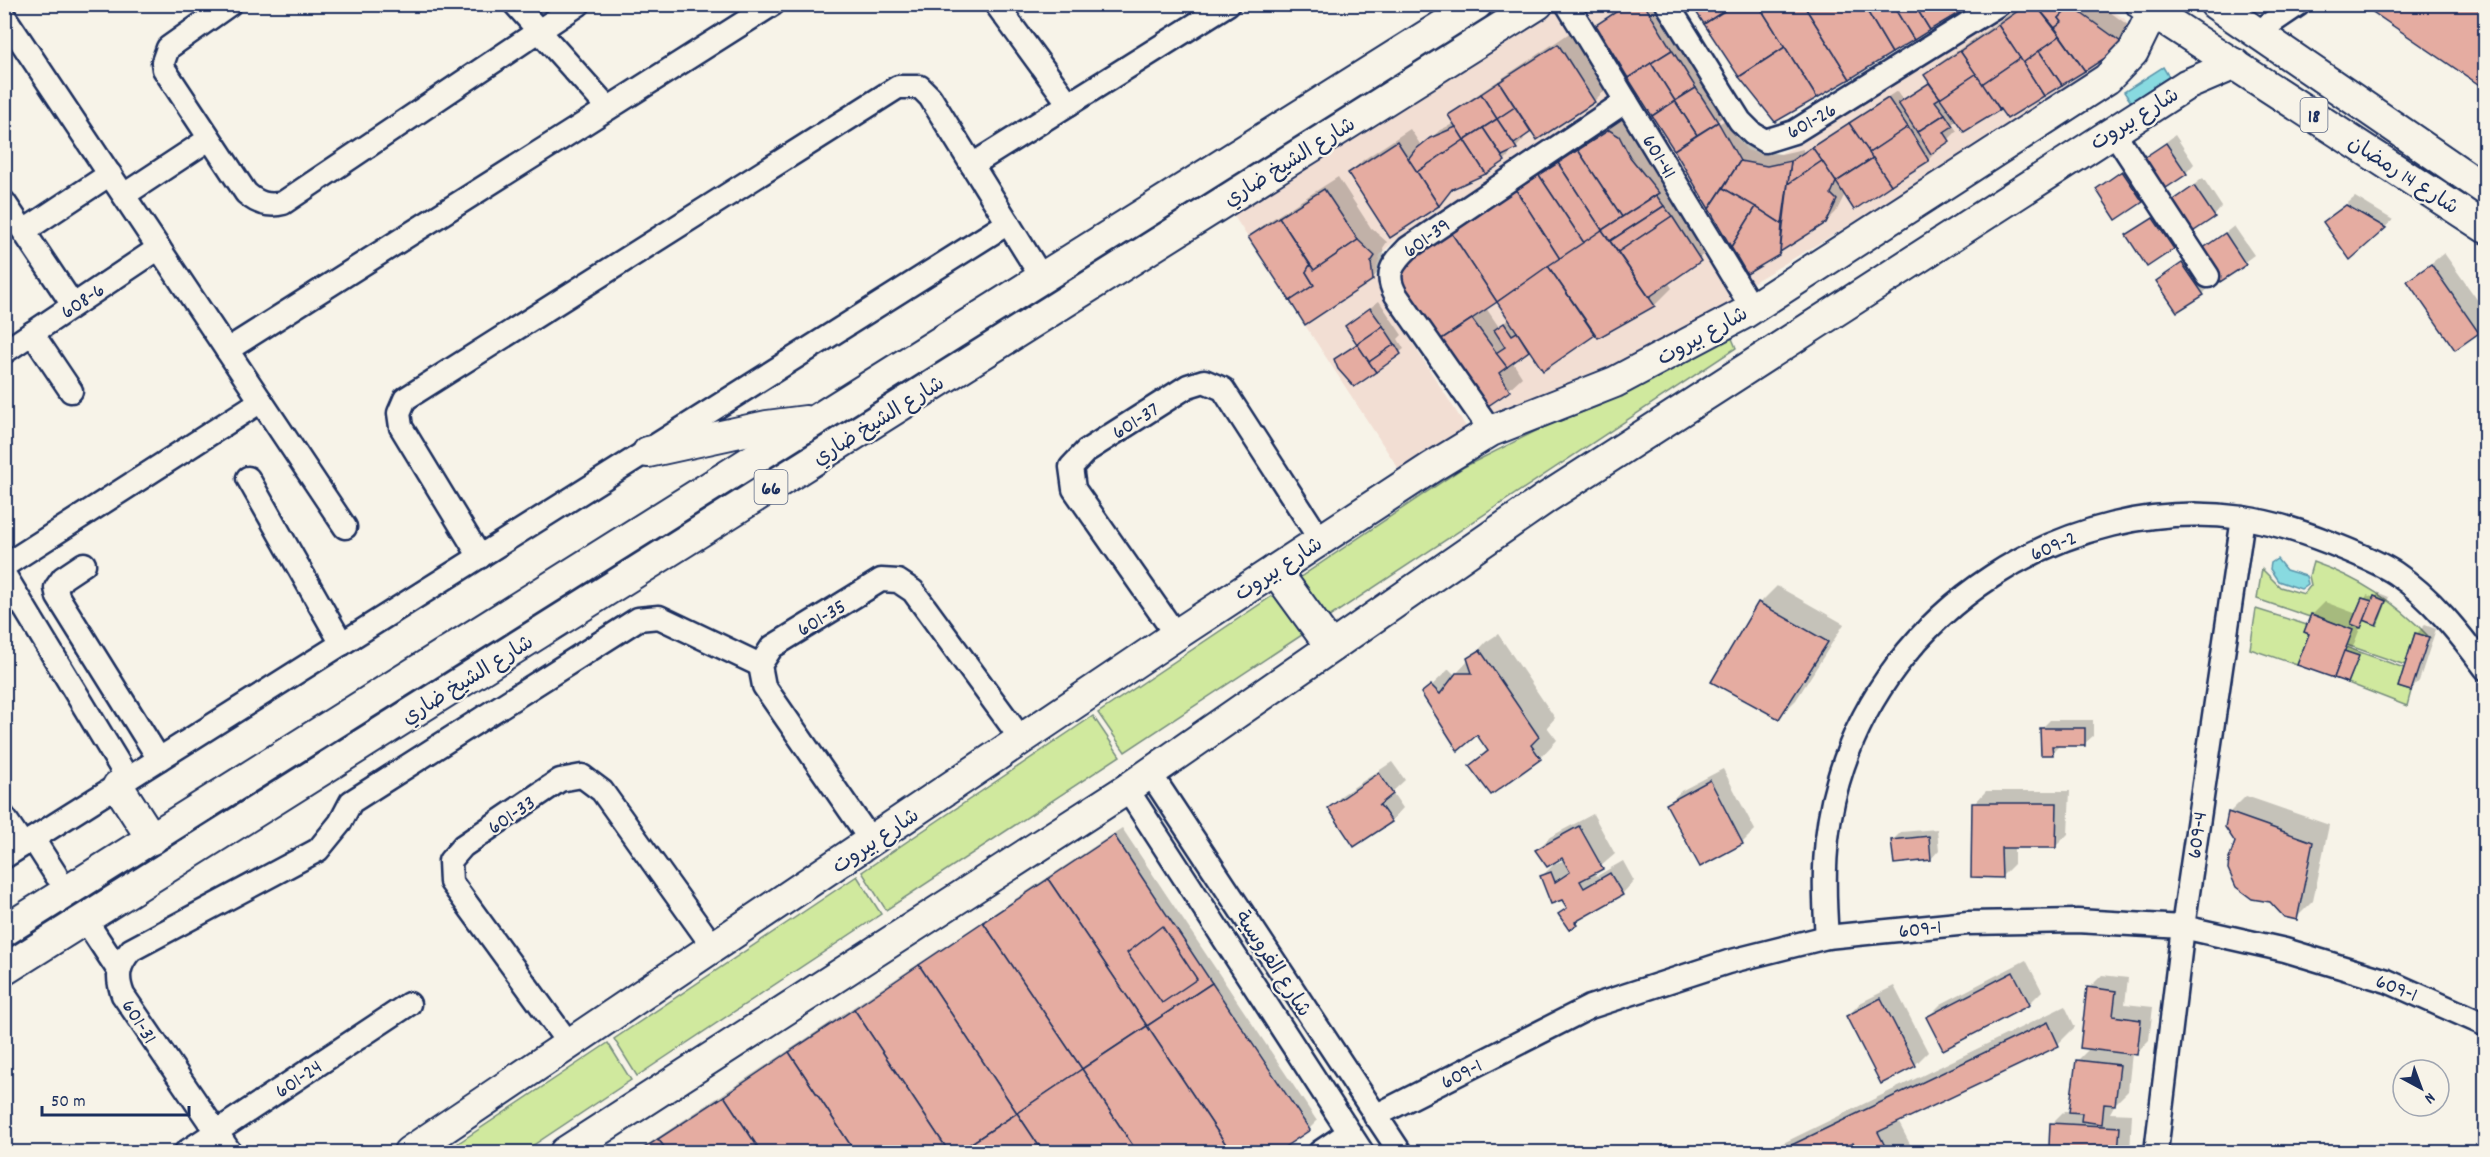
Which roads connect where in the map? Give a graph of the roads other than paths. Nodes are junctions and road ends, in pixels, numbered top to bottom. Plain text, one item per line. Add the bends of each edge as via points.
1 (230, 4) edge
2 (515, 4) edge
3 (579, 4) edge
4 (773, 4) edge
5 (996, 4) edge
6 (1228, 4) edge
7 (1477, 4) edge
8 (1538, 4) edge
9 (1567, 4) edge
10 (1667, 4) edge
11 (1999, 4) edge
12 (2215, 4) edge
13 (2299, 4) edge
14 (2147, 9) edge
15 (4, 16) edge
16 (538, 32) junction
17 (2256, 33) junction
18 (2235, 64) junction
19 (1626, 101) junction
20 (1069, 104) junction
21 (608, 108) junction
22 (2033, 125) junction
23 (2113, 131) junction
24 (209, 139) junction
25 (972, 165) junction
26 (2053, 169) junction
27 (110, 174) junction
28 (2486, 189) edge
29 (124, 195) junction
30 (4, 202) edge
31 (1008, 223) junction
32 (2486, 228) edge
33 (24, 231) junction
34 (159, 248) junction
35 (2208, 276) dead end
36 (1042, 278) junction
37 (73, 305) junction
38 (1752, 308) junction
39 (32, 333) junction
40 (227, 350) junction
41 (4, 352) edge
42 (71, 391) dead end
43 (261, 401) junction
44 (815, 420) junction
45 (1491, 431) junction
46 (648, 452) junction
47 (248, 478) dead end
48 (2243, 518) junction
49 (345, 527) dead end
50 (1321, 541) junction
51 (480, 557) junction
52 (84, 564) dead end
53 (4, 566) edge
54 (1275, 570) junction
55 (4, 574) edge
56 (1176, 635) junction
57 (342, 644) junction
58 (1331, 646) junction
59 (760, 665) junction
60 (2486, 669) edge
61 (1022, 740) junction
62 (159, 759) junction
63 (1138, 781) junction
64 (123, 782) junction
65 (4, 817) edge
66 (152, 838) junction
67 (872, 842) junction
68 (20, 847) edge
69 (56, 875) dead end
70 (2183, 927) junction
71 (92, 930) dead end
72 (4, 931) edge
73 (1827, 937) junction
74 (714, 948) junction
75 (4, 970) edge
76 (119, 971) junction
77 (1296, 995) junction
78 (409, 1004) dead end
79 (1270, 1011) junction
80 (2486, 1025) edge
81 (569, 1044) junction
82 (1375, 1116) junction
83 (216, 1133) junction
84 (1348, 1133) junction
85 (186, 1152) edge
86 (230, 1152) edge
87 (409, 1152) edge
88 (565, 1152) edge
89 (1320, 1152) edge
90 (1362, 1152) edge
91 (1400, 1152) edge
92 (2156, 1152) edge

1 - 24 street via 173,44 164,55 164,69
2 - 16 street
3 - 16 street
4 - 21 street
5 - 20 street
6 - 20 street
7 - 36 main road, شارع الشيخ ضاري / 66
8 - 75 main road, شارع الشيخ ضاري / 66
9 - 19 street, 601-41
10 - 11 street, 601-26 via 1740,121 1765,141 1794,132
12 - 17 main road, شارع 14 رمضان / 18
13 - 17 street
14 - 18 main road, شارع 14 رمضان / 18
14 - 22 main road, شارع بيروت via 2141,40 2125,64
15 - 27 street
16 - 21 street
16 - 24 street via 283,203 261,203 246,193
17 - 28 main road, شارع 14 رمضان / 18
18 - 23 main road, شارع بيروت via 2186,85
18 - 32 main road, شارع 14 رمضان / 18
19 - 38 street, 601-41
19 - 45 street, 601-39 via 1408,248 1389,271 1396,295
20 - 25 street
21 - 40 street
22 - 26 main road via 2049,131 2056,141
22 - 38 main road, شارع بيروت
23 - 26 main road, شارع بيروت
23 - 35 street
24 - 29 street
25 - 31 street
25 - 51 street via 926,91 913,85 898,87 411,394 399,412 401,427
26 - 58 main road, شارع بيروت via 1546,498
27 - 29 street
27 - 33 street
29 - 34 street
30 - 33 street
31 - 36 street
31 - 46 street
33 - 37 street
34 - 37 street, 608-6
34 - 40 street
36 - 44 main road, شارع الشيخ ضاري / 66
37 - 39 street, 608-6
38 - 45 main road, شارع بيروت via 1616,382
39 - 41 street, 608-6
39 - 42 street
40 - 43 street
43 - 49 street
43 - 53 street
44 - 46 main road via 767,426
44 - 66 main road, شارع الشيخ ضاري / 66
45 - 50 main road, شارع بيروت
46 - 51 street
47 - 57 street
48 - 60 street, 609-2 via 2295,529 2394,573 2435,607
48 - 70 street, 609-4
48 - 73 street, 609-2 via 2151,519 2089,531 2039,549 1993,574 1951,606 1921,636 1882,686 1857,732 1838,781 1827,832 1823,885
50 - 54 main road, شارع بيروت
50 - 56 street, 601-37 via 1223,389 1204,381 1188,386 1086,451 1071,467 1074,489
51 - 57 street
52 - 62 street via 63,578 56,588 58,597
54 - 56 main road, شارع بيروت
54 - 58 main road
55 - 64 street
56 - 61 main road, شارع بيروت
57 - 62 street
58 - 63 main road, شارع بيروت
59 - 61 street, 601-35 via 772,647 881,580 898,581 913,591
59 - 67 street via 764,686
59 - 76 street, 601-31 via 659,617 638,619 351,802 318,850 131,950
61 - 67 main road, شارع بيروت
62 - 64 street
63 - 77 street, شارع الفروسية
63 - 79 street, شارع الفروسية
63 - 88 main road, شارع بيروت
64 - 66 main road
64 - 68 street
65 - 68 street
66 - 72 main road, شارع الشيخ ضاري / 66
67 - 74 main road, شارع بيروت
68 - 69 street
70 - 73 street, 609-1 via 2077,921 1968,923
70 - 80 street, 609-1 via 2285,950 2386,981
70 - 92 street, 609-4
71 - 76 street
73 - 82 street, 609-1 via 1728,962 1590,1007
74 - 81 main road, شارع بيروت
74 - 81 street, 601-33 via 602,791 582,776 560,780 463,846 450,861 451,882
76 - 83 street, 601-31 via 119,984 129,1005
77 - 79 street
77 - 82 street, شارع الفروسية
78 - 83 street, 601-24
79 - 84 street, شارع الفروسية
81 - 87 main road, شارع بيروت
82 - 91 street, شارع الفروسية
83 - 85 street, 601-24
83 - 86 street, 601-31
84 - 89 street
84 - 90 street, شارع الفروسية

